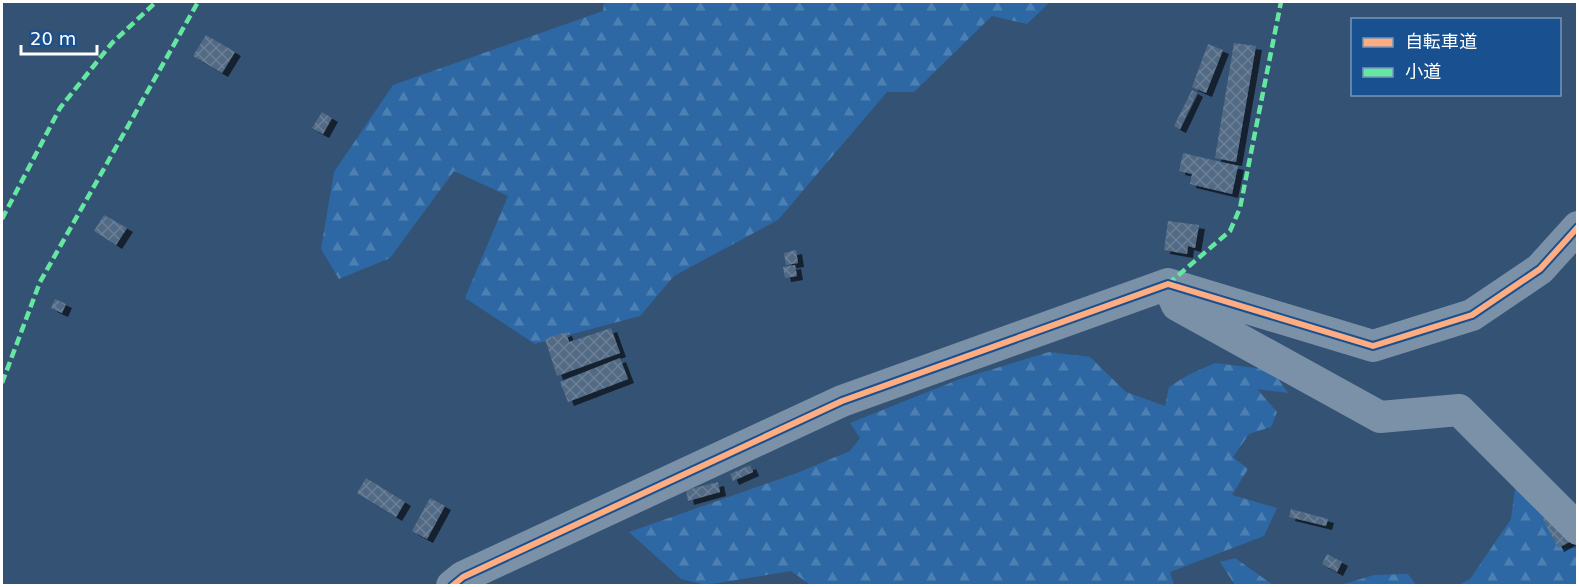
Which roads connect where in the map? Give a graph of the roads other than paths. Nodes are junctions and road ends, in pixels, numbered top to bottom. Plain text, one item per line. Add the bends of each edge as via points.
1 (1578, 227) edge
2 (1168, 284) junction
3 (1578, 529) edge
4 (452, 585) edge

1 - 2 street via 1540,269 1472,315 1373,346
2 - 3 street via 1177,305 1380,417 1458,410
2 - 4 street via 842,401

